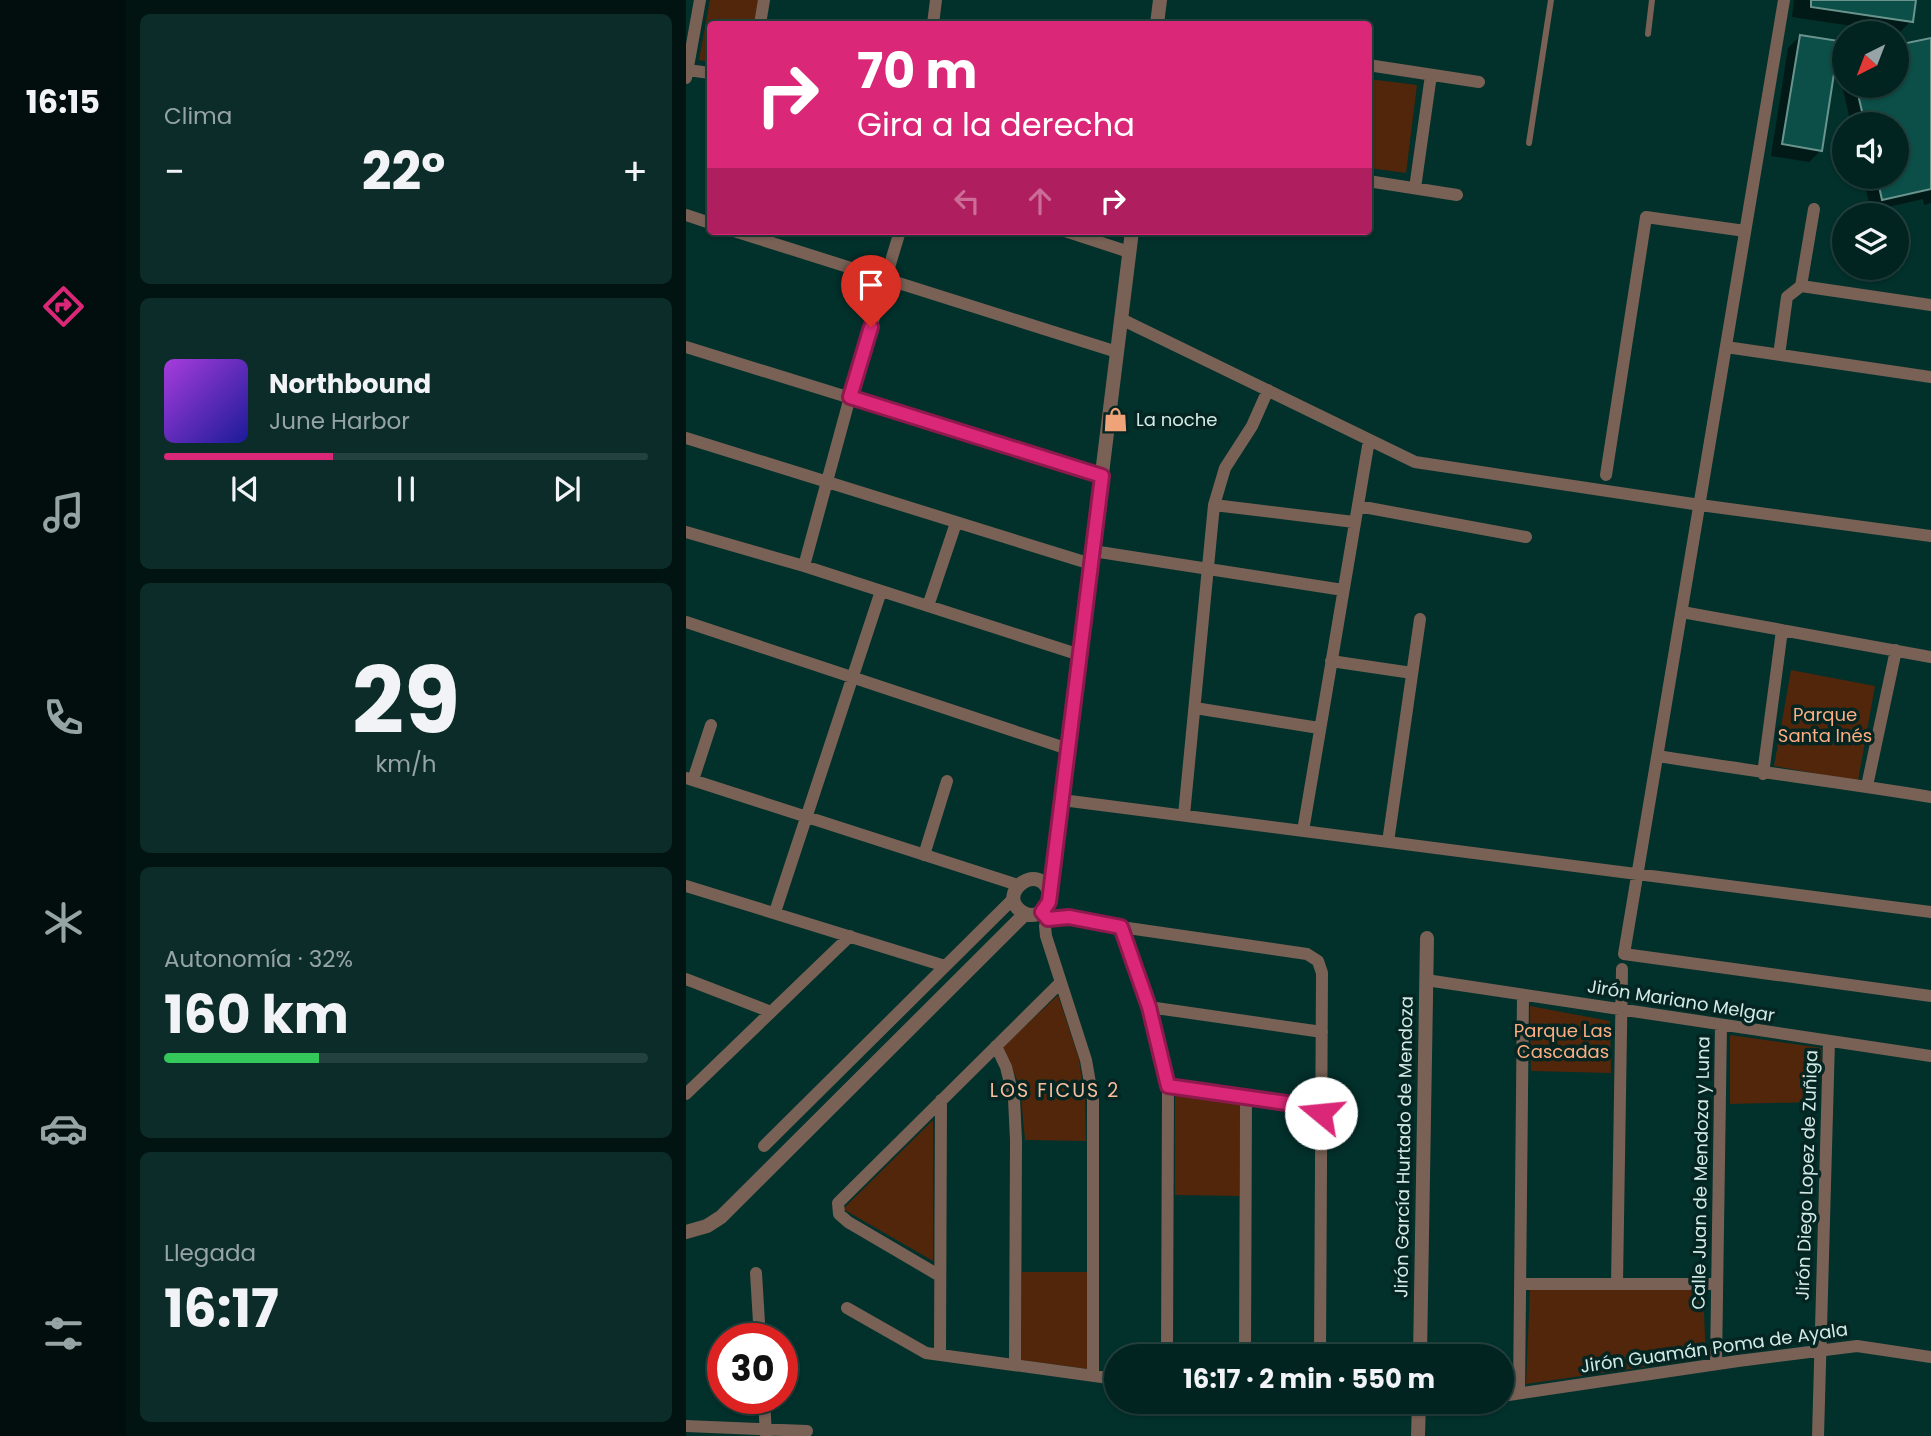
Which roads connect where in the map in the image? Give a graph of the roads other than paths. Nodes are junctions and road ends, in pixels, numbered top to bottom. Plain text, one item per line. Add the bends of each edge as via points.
1 (700, 0) edge
2 (764, 0) edge
3 (936, 0) edge
4 (1160, 0) edge
5 (1551, 0) edge
6 (1652, 0) edge
7 (1784, 0) edge
8 (760, 21) edge
9 (933, 21) edge
10 (1157, 21) edge
11 (1648, 34) dead end
12 (1372, 66) edge
13 (707, 73) edge
14 (687, 74) edge
15 (1431, 75) junction
16 (1479, 82) dead end
17 (1530, 143) dead end
18 (1372, 182) edge
19 (1415, 188) junction
20 (1457, 195) dead end
21 (1814, 209) dead end
22 (686, 215) edge
23 (707, 222) edge
24 (1745, 231) junction
25 (746, 235) edge
26 (899, 235) edge
27 (1077, 235) edge
28 (1131, 235) edge
29 (1129, 252) junction
30 (885, 280) junction
31 (1801, 286) junction
32 (1931, 305) edge
33 (1121, 319) junction
34 (1726, 347) junction
35 (686, 348) edge
36 (1117, 352) junction
37 (1779, 355) junction
38 (1931, 377) edge
39 (1268, 390) junction
40 (850, 397) junction
41 (686, 438) edge
42 (1369, 440) junction
43 (1605, 475) dead end
44 (1102, 476) junction
45 (826, 483) junction
46 (1214, 505) junction
47 (1700, 505) junction
48 (1358, 506) junction
49 (1354, 522) junction
50 (956, 523) junction
51 (686, 532) edge
52 (1931, 536) edge
53 (1526, 537) dead end
54 (1092, 557) junction
55 (804, 566) junction
56 (1209, 569) junction
57 (1343, 590) junction
58 (881, 591) junction
59 (928, 606) junction
60 (1682, 612) junction
61 (1420, 619) dead end
62 (686, 622) edge
63 (1783, 630) junction
64 (1896, 650) junction
65 (1080, 655) junction
66 (1931, 657) edge
67 (1331, 661) junction
68 (1412, 673) junction
69 (852, 678) junction
70 (1195, 708) junction
71 (712, 725) dead end
72 (1320, 728) junction
73 (1068, 750) junction
74 (1658, 756) junction
75 (1763, 774) junction
76 (689, 779) edge
77 (947, 780) dead end
78 (1867, 786) junction
79 (1931, 797) edge
80 (1062, 800) junction
81 (1184, 816) junction
82 (806, 818) junction
83 (1303, 831) junction
84 (1388, 842) junction
85 (924, 855) junction
86 (1055, 857) junction
87 (1638, 875) junction
88 (1033, 879) junction
89 (686, 886) edge
90 (1016, 892) junction
91 (1050, 896) junction
92 (775, 912) junction
93 (1931, 912) edge
94 (1025, 914) junction
95 (1045, 915) junction
96 (1121, 927) junction
97 (850, 936) junction
98 (1427, 938) dead end
99 (945, 966) junction
100 (1622, 969) dead end
101 (686, 979) edge
102 (1426, 980) junction
103 (1060, 983) junction
104 (1522, 995) junction
105 (1931, 996) edge
106 (1149, 1007) junction
107 (1621, 1010) junction
108 (771, 1012) junction
109 (1721, 1025) junction
110 (1322, 1032) junction
111 (1829, 1041) junction
112 (996, 1046) junction
113 (1931, 1056) edge
114 (1168, 1086) junction
115 (686, 1094) edge
116 (1246, 1097) junction
117 (941, 1100) junction
118 (1321, 1108) junction
119 (764, 1146) dead end
120 (686, 1232) edge
121 (756, 1273) dead end
122 (940, 1276) junction
123 (1520, 1284) junction
124 (1617, 1284) junction
125 (1717, 1284) junction
126 (847, 1308) dead end
127 (759, 1323) edge
128 (1167, 1344) edge
129 (1245, 1344) edge
130 (1320, 1344) edge
131 (1420, 1344) edge
132 (1819, 1352) junction
133 (940, 1355) junction
134 (1931, 1357) edge
135 (1716, 1364) junction
136 (1015, 1365) junction
137 (1093, 1376) junction
138 (1104, 1378) edge
139 (1519, 1393) junction
140 (1514, 1394) edge
141 (765, 1414) edge
142 (1419, 1414) edge
143 (686, 1426) edge
144 (807, 1431) dead end
145 (766, 1433) edge
146 (1418, 1436) edge
147 (1818, 1436) edge

1 - 14 street
2 - 8 street
3 - 9 street
4 - 10 street
5 - 17 lane
6 - 11 lane
7 - 24 street
12 - 15 street
13 - 14 street
15 - 16 street
15 - 19 street
18 - 19 street
19 - 20 street
21 - 31 street
22 - 23 street
24 - 34 street
24 - 43 street via 1646,217
25 - 30 street
26 - 30 street
27 - 29 street
28 - 29 street
29 - 33 street
30 - 36 street
30 - 40 street
31 - 32 street
31 - 37 street via 1787,297
33 - 36 street
33 - 39 street
34 - 37 street
34 - 47 street
35 - 40 street
36 - 44 street
37 - 38 street
39 - 42 street
39 - 46 street via 1225,468
40 - 44 street
40 - 45 street
41 - 45 street
42 - 47 street via 1415,463
42 - 48 street
44 - 54 street
45 - 50 street
45 - 55 street
46 - 49 street
46 - 56 street
47 - 52 street
47 - 60 street
48 - 49 street
48 - 53 street
49 - 57 street
50 - 54 street
50 - 59 street
51 - 55 street
54 - 56 street
54 - 65 street
55 - 58 street
56 - 57 street
56 - 70 street
57 - 67 street
58 - 59 street
58 - 69 street
59 - 65 street
60 - 63 street
60 - 74 street
61 - 68 street
62 - 69 street
63 - 64 street
63 - 75 street
64 - 66 street
64 - 78 street
65 - 73 street
67 - 68 street
67 - 72 street
68 - 84 street
69 - 73 street
69 - 82 street
70 - 72 street
70 - 81 street
71 - 76 street
72 - 83 street
73 - 80 street
74 - 75 street
74 - 87 street
75 - 78 street
76 - 82 street
77 - 85 street
78 - 79 street
80 - 81 street
80 - 86 street
81 - 83 street
82 - 85 street
82 - 92 street
83 - 84 street
84 - 87 street
85 - 90 street
86 - 88 street
86 - 91 street
87 - 93 street
87 - 105 street via 1624,954
88 - 90 street via 1024,880
88 - 91 street via 1045,885
89 - 92 street
90 - 94 street via 1016,906
90 - 99 street
91 - 95 street
92 - 97 street
94 - 95 street
94 - 120 street via 721,1217
95 - 96 street
95 - 103 street via 1046,936
96 - 106 street
96 - 110 street via 1313,956 1322,973
97 - 99 street
97 - 108 street
98 - 102 street, Jirón García Hurtado de Mendoza
99 - 119 street
100 - 107 street
101 - 108 street
102 - 104 street, Jirón Mariano Melgar
102 - 131 street, Jirón García Hurtado de Mendoza
103 - 112 street
103 - 137 street via 1086,1060 1093,1100
104 - 107 street, Jirón Mariano Melgar
104 - 123 street
106 - 110 street
106 - 114 street
107 - 109 street, Jirón Mariano Melgar
107 - 124 street
108 - 115 street
109 - 111 street, Jirón Mariano Melgar
109 - 125 street, Calle Juan de Mendoza y Luna
110 - 118 street
111 - 113 street, Jirón Mariano Melgar
111 - 132 street, Jirón Diego Lopez de Zuñiga
112 - 117 street
112 - 136 street via 1011,1082 1015,1112
114 - 116 street
114 - 128 street
116 - 118 street
116 - 129 street
117 - 122 street
117 - 122 street via 838,1203 839,1214 848,1222
118 - 130 street
121 - 127 street
122 - 133 street
123 - 124 street
123 - 139 street
124 - 125 street
125 - 135 street, Calle Juan de Mendoza y Luna
126 - 133 street via 913,1347
132 - 134 street, Jirón Guamán Poma de Ayala via 1857,1346
132 - 135 street, Jirón Guamán Poma de Ayala
132 - 147 street, Jirón Diego Lopez de Zuñiga
133 - 136 street
135 - 139 street, Jirón Guamán Poma de Ayala
136 - 137 street
137 - 138 street
139 - 140 street, Jirón Guamán Poma de Ayala
141 - 145 street
142 - 146 street
143 - 145 street
144 - 145 street

